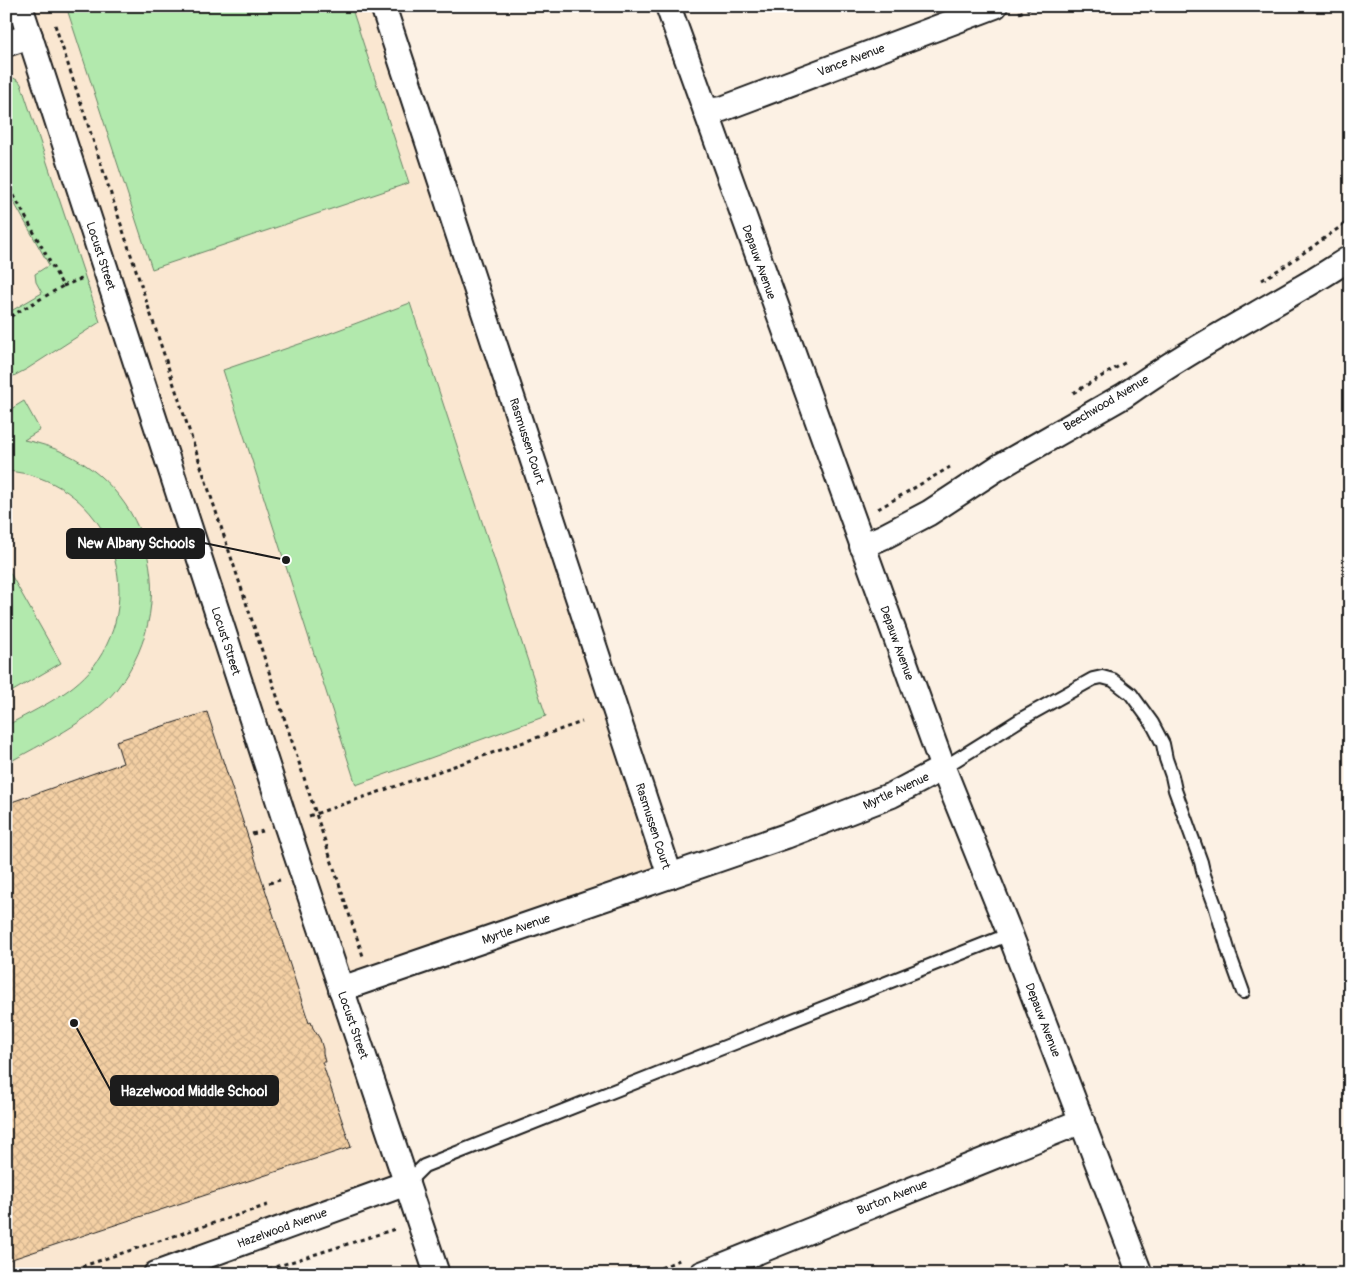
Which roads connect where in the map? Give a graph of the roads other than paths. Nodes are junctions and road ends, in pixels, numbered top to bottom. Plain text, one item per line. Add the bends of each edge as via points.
1 (20, 6) edge
2 (384, 6) edge
3 (668, 6) edge
4 (995, 6) edge
5 (30, 36) junction
6 (6, 44) edge
7 (706, 111) junction
8 (1350, 258) edge
9 (862, 546) junction
10 (943, 768) junction
11 (670, 876) junction
12 (1010, 934) junction
13 (341, 989) junction
14 (1243, 992) dead end
15 (1082, 1121) junction
16 (408, 1183) junction
17 (156, 1274) edge
18 (437, 1274) edge
19 (702, 1274) edge
20 (1140, 1274) edge

1 - 5 street, Locust Street
2 - 11 street, Rasmussen Court
3 - 7 street, Depauw Avenue
4 - 7 street, Vance Avenue via 722,109
5 - 6 street
5 - 13 street, Locust Street
7 - 9 street, Depauw Avenue
8 - 9 street, Beechwood Avenue via 1202,344 1125,395 999,467 928,513
9 - 10 street, Depauw Avenue
10 - 11 street, Myrtle Avenue via 892,795
10 - 12 street, Depauw Avenue
10 - 14 lane, Myrtle Avenue via 1094,679 1113,680 1131,694 1163,744
11 - 13 street, Myrtle Avenue
12 - 15 street, Depauw Avenue
12 - 16 lane via 424,1166
13 - 16 street, Locust Street
15 - 19 street, Burton Avenue
15 - 20 street, Depauw Avenue
16 - 17 street, Hazelwood Avenue
16 - 18 street, Locust Street

